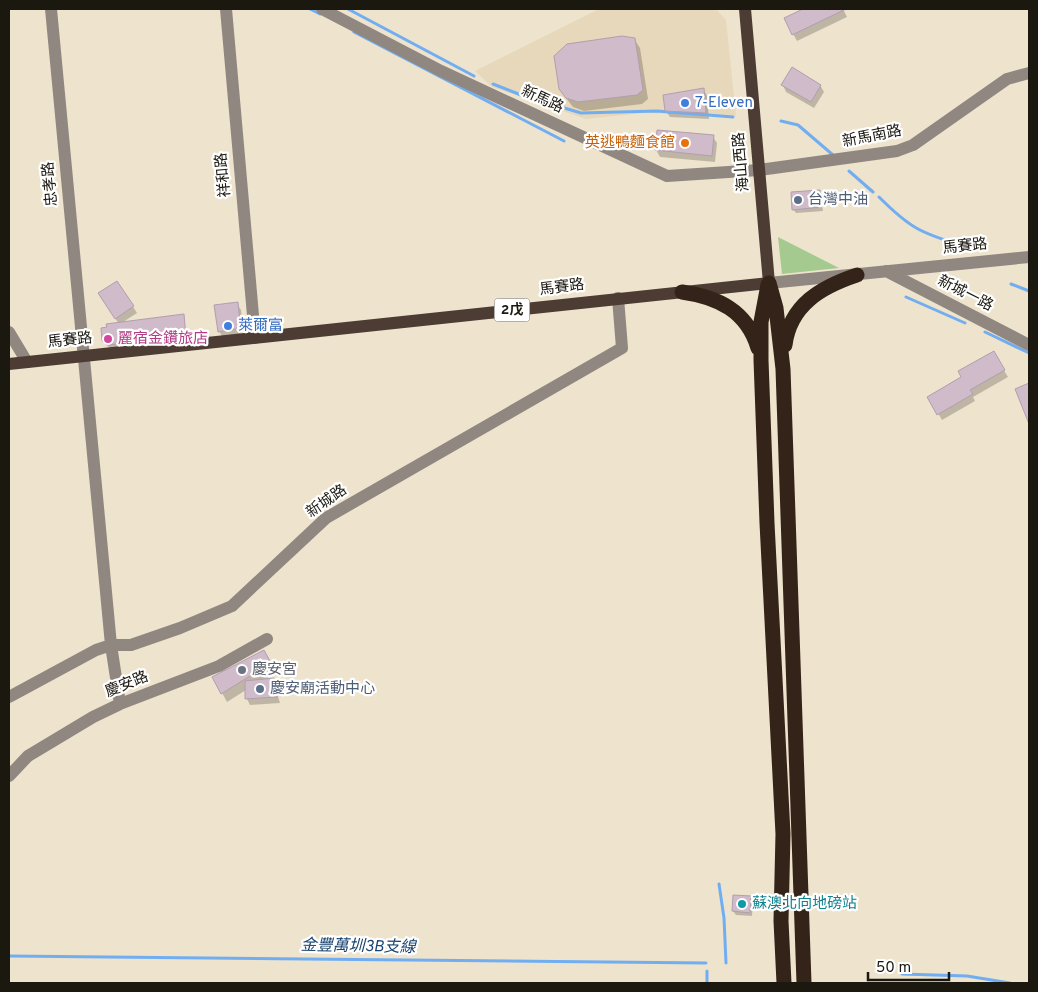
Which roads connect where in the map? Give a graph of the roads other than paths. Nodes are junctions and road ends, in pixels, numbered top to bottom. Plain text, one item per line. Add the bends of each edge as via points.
1 (51, 9) edge
2 (226, 9) edge
3 (322, 9) edge
4 (745, 9) edge
5 (1029, 73) edge
6 (759, 170) junction
7 (1029, 257) edge
8 (886, 271) junction
9 (857, 275) junction
10 (769, 283) junction
11 (682, 292) junction
12 (618, 298) junction
13 (9, 332) edge
14 (255, 338) junction
15 (1029, 345) edge
16 (83, 356) junction
17 (761, 360) junction
18 (28, 362) junction
19 (9, 364) edge
20 (783, 369) junction
21 (267, 639) dead end
22 (111, 645) junction
23 (9, 697) edge
24 (120, 704) junction
25 (9, 776) edge
26 (784, 983) edge
27 (804, 983) edge

1 - 16 street, 忠孝路
2 - 14 street, 祥和路
3 - 6 street, 新馬路 via 441,71 667,176
4 - 6 main road, 海山西路
5 - 6 street, 新馬南路 via 1007,79 913,145 897,151
6 - 10 main road, 海山西路
7 - 8 street, 馬賽路
8 - 9 street, 馬賽路
8 - 15 street, 新城一路
9 - 10 street, 馬賽路
9 - 20 highway via 822,290 801,306 789,326
10 - 11 main road, 馬賽路 / 2戊
10 - 17 highway via 761,322
10 - 20 highway via 776,308
11 - 12 main road, 馬賽路 / 2戊
11 - 17 highway via 717,300 742,318 754,337
12 - 14 main road, 馬賽路 / 2戊
12 - 22 street, 新城路 via 622,348 326,518 232,606 131,645
13 - 18 street
14 - 16 main road, 馬賽路 / 2戊
16 - 18 main road, 馬賽路 / 2戊
16 - 22 street, 忠孝路
17 - 26 highway via 783,834 781,921
18 - 19 main road, 馬賽路 / 2戊
20 - 27 highway
21 - 24 street, 慶安路 via 219,666
22 - 23 street, 新城路
22 - 24 street, 忠孝路
24 - 25 street, 慶安路 via 28,756

